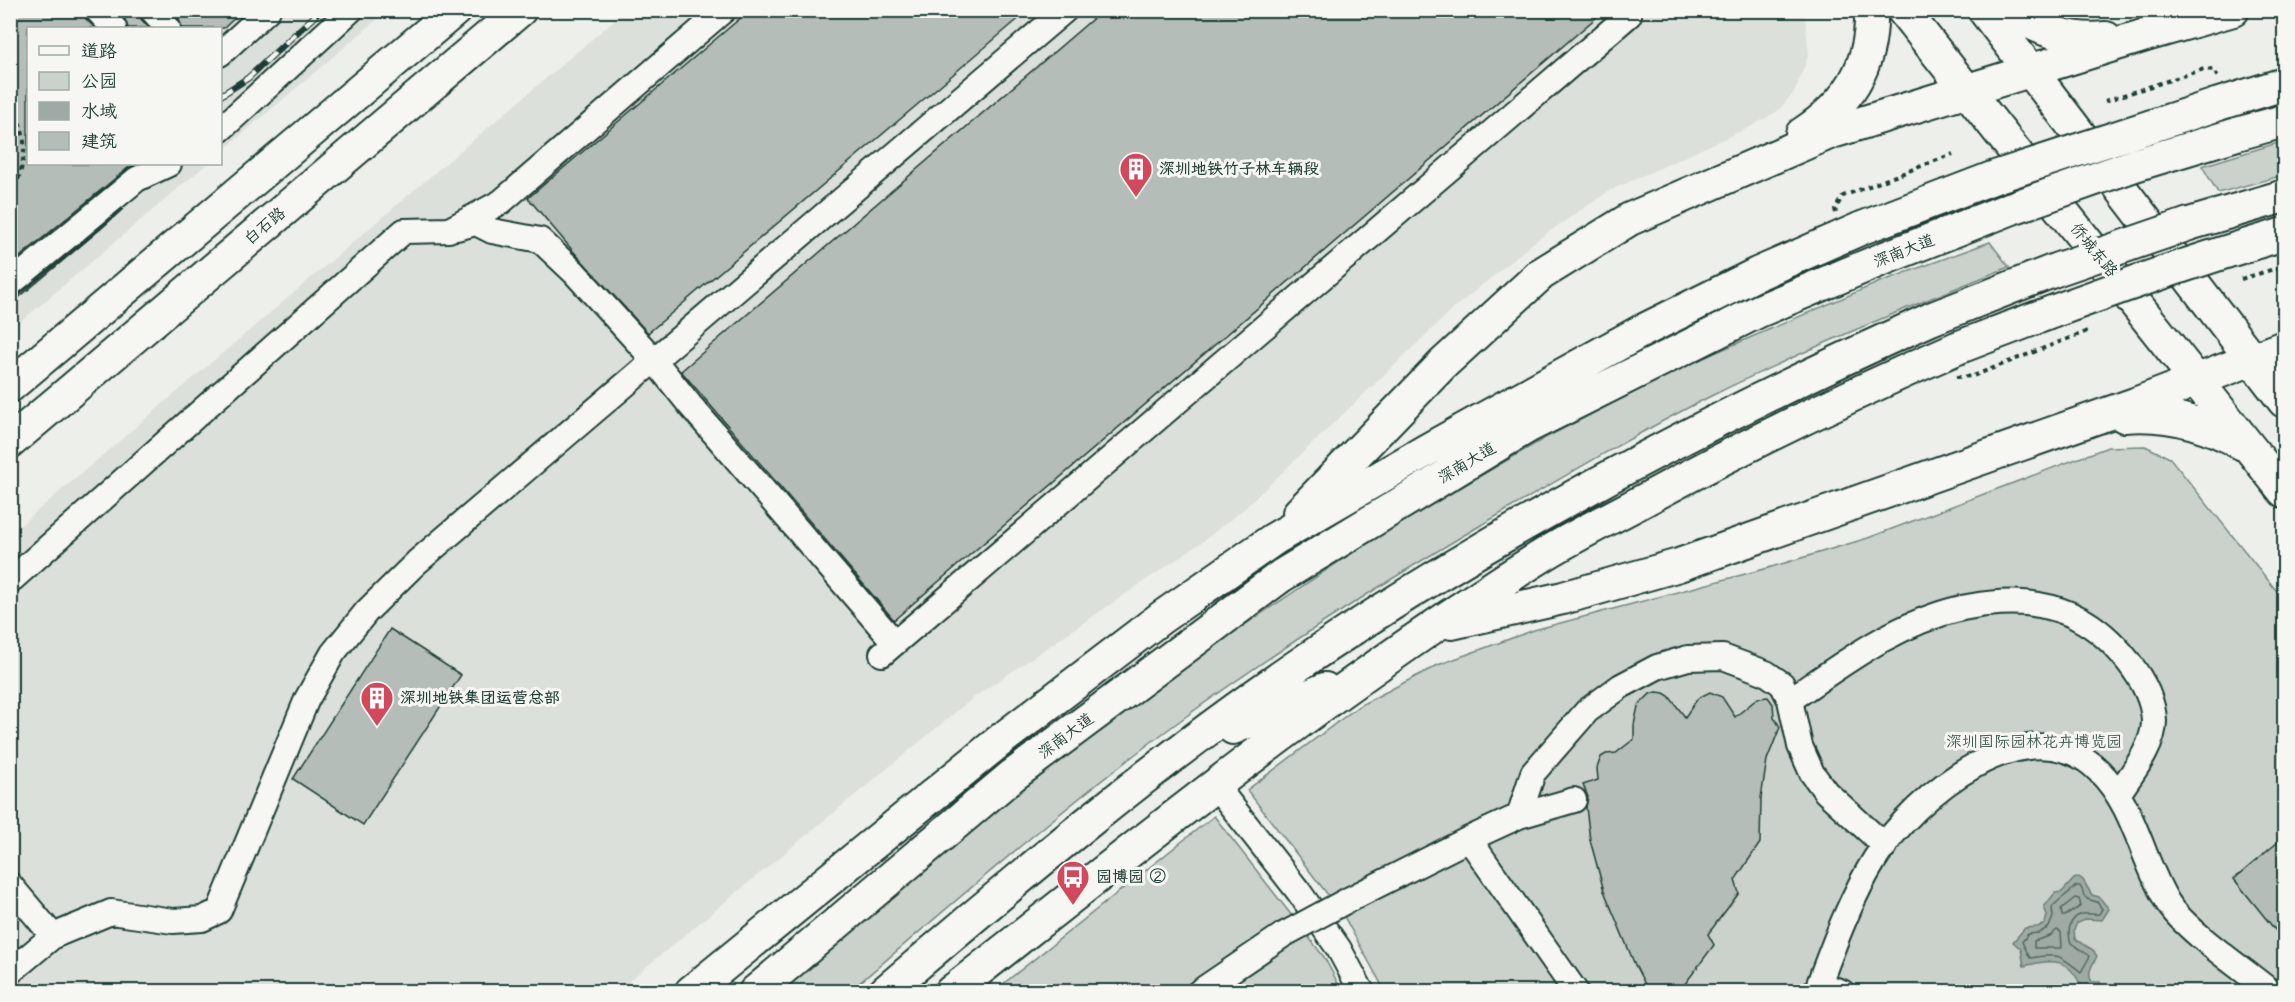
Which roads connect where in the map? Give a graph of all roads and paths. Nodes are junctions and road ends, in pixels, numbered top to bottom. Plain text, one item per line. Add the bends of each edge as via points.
1 (97, 10) edge
2 (152, 10) edge
3 (268, 10) edge
4 (351, 10) edge
5 (455, 10) edge
6 (520, 10) edge
7 (724, 10) edge
8 (1065, 10) edge
9 (1624, 10) edge
10 (1871, 10) edge
11 (1903, 10) edge
12 (1984, 10) edge
13 (2008, 10) edge
14 (2233, 10) edge
15 (113, 27) edge
16 (167, 27) edge
17 (2149, 34) junction
18 (222, 52) edge
19 (2030, 70) junction
20 (2284, 84) edge
21 (1966, 91) junction
22 (2218, 93) junction
23 (2105, 101) dead end
24 (10, 107) edge
25 (2284, 121) edge
26 (222, 128) edge
27 (1953, 154) dead end
28 (1761, 161) junction
29 (167, 165) edge
30 (2283, 196) edge
31 (10, 201) edge
32 (1850, 222) junction
33 (449, 230) junction
34 (2284, 234) edge
35 (2284, 266) edge
36 (2241, 279) dead end
37 (10, 284) edge
38 (2090, 330) dead end
39 (2284, 347) edge
40 (654, 360) junction
41 (2252, 360) junction
42 (1973, 376) dead end
43 (2198, 381) junction
44 (10, 386) edge
45 (2284, 401) edge
46 (2097, 418) junction
47 (10, 442) edge
48 (2252, 449) junction
49 (2284, 491) edge
50 (1274, 539) junction
51 (10, 582) edge
52 (1431, 628) junction
53 (1378, 666) junction
54 (1790, 700) junction
55 (1172, 756) junction
56 (1215, 785) junction
57 (2118, 794) junction
58 (1574, 800) dead end
59 (905, 816) junction
60 (1519, 816) junction
61 (1469, 839) junction
62 (1885, 846) junction
63 (10, 885) edge
64 (994, 899) junction
65 (53, 936) junction
66 (10, 972) edge
67 (1826, 989) edge
68 (757, 990) edge
69 (691, 992) edge
70 (885, 992) edge
71 (915, 992) edge
72 (951, 992) edge
73 (1199, 992) edge
74 (1362, 992) edge
75 (1576, 992) edge
76 (2271, 992) edge

1 - 15 street
2 - 16 street
3 - 18 street
4 - 26 street
5 - 44 main road
6 - 47 main road, 白石路
7 - 33 street via 501,202
8 - 40 street
9 - 40 street via 1629,15 888,649
10 - 28 main road via 1867,57 1842,101 1820,122
11 - 21 main road, 侨城东路
12 - 19 main road
13 - 17 main road via 2064,37 2098,39
14 - 17 main road
17 - 19 main road
19 - 21 main road
19 - 41 main road
20 - 22 main road
21 - 28 main road via 1829,133
21 - 43 main road, 侨城东路
22 - 23 path via 2214,70 2204,69
22 - 32 main road, bridge via 1995,177
24 - 31 path via 24,137 24,168
25 - 68 main road, 深南大道, bridge via 2135,165 1886,258 1759,311 1527,427 1281,576 1012,776
27 - 32 path via 1844,196 1835,209
28 - 50 main road via 1630,219 1541,274 1443,364
29 - 37 street via 137,179
30 - 55 main road, bridge via 2058,269 1933,318 1814,372 1443,571 1291,670
32 - 50 main road via 1640,332
33 - 40 street via 476,223 492,231 540,240
33 - 51 street via 404,231
34 - 52 main road, bridge via 2080,300 1838,400 1698,470 1539,557
35 - 36 path
38 - 42 path
39 - 41 main road
40 - 65 street via 417,562 367,611 333,653 307,699 219,911 202,920 173,921 111,912
41 - 43 main road
41 - 45 main road
43 - 46 main road
43 - 48 main road, 侨城东路
46 - 48 main road via 2166,416 2222,432
46 - 52 main road via 1679,565 1563,598
48 - 49 main road, 侨城东路
50 - 59 main road via 1161,616
52 - 53 main road
53 - 55 main road
53 - 56 main road
54 - 57 street via 1873,643 1915,623 1962,608 2038,604 2079,618 2113,644 2138,673 2149,696 2154,721 2149,744
54 - 60 street via 1782,684 1766,673 1723,657 1688,658 1657,667 1587,711 1533,773
54 - 62 street via 1800,746 1812,773 1826,792
55 - 64 main road
56 - 72 main road
56 - 74 street via 1333,939
57 - 62 street via 2099,770 2075,754 2051,747 2019,748 1988,758 1958,775 1929,797
57 - 76 street via 2152,875 2170,906 2195,932
58 - 60 street
59 - 68 main road via 870,852
59 - 69 main road
60 - 61 street
61 - 73 street, bridge via 1282,935
61 - 75 street
62 - 67 street via 1856,896
63 - 65 street
64 - 70 main road
64 - 71 main road
65 - 66 street

